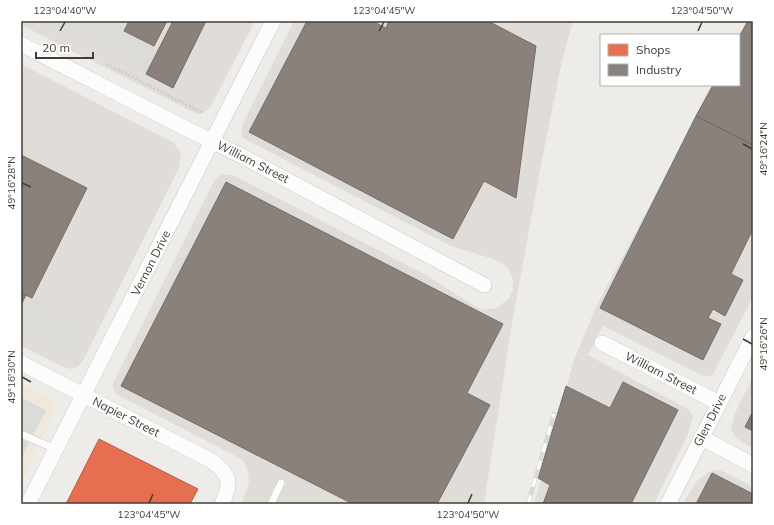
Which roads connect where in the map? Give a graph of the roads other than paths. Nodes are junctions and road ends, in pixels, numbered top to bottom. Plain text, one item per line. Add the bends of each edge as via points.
1 (273, 21) edge
2 (21, 44) edge
3 (212, 141) junction
4 (484, 285) dead end
5 (753, 337) edge
6 (602, 343) dead end
7 (21, 363) edge
8 (83, 395) junction
9 (719, 403) junction
10 (21, 434) edge
11 (702, 438) junction
12 (55, 449) junction
13 (753, 465) edge
14 (281, 483) dead end
15 (28, 504) edge
16 (222, 504) edge
17 (271, 504) edge
18 (668, 504) edge

1 - 3 street, Vernon Drive
2 - 3 street, William Street
3 - 4 street, William Street
3 - 8 street, Vernon Drive
5 - 9 street, Glen Drive
6 - 9 street, William Street
7 - 8 street, Napier Street
8 - 12 street, Vernon Drive
8 - 16 street, Napier Street via 222,468 228,477 229,485
9 - 11 street, Glen Drive
10 - 12 lane
11 - 13 street
11 - 18 street, Glen Drive
12 - 15 street, Vernon Drive
14 - 17 lane

